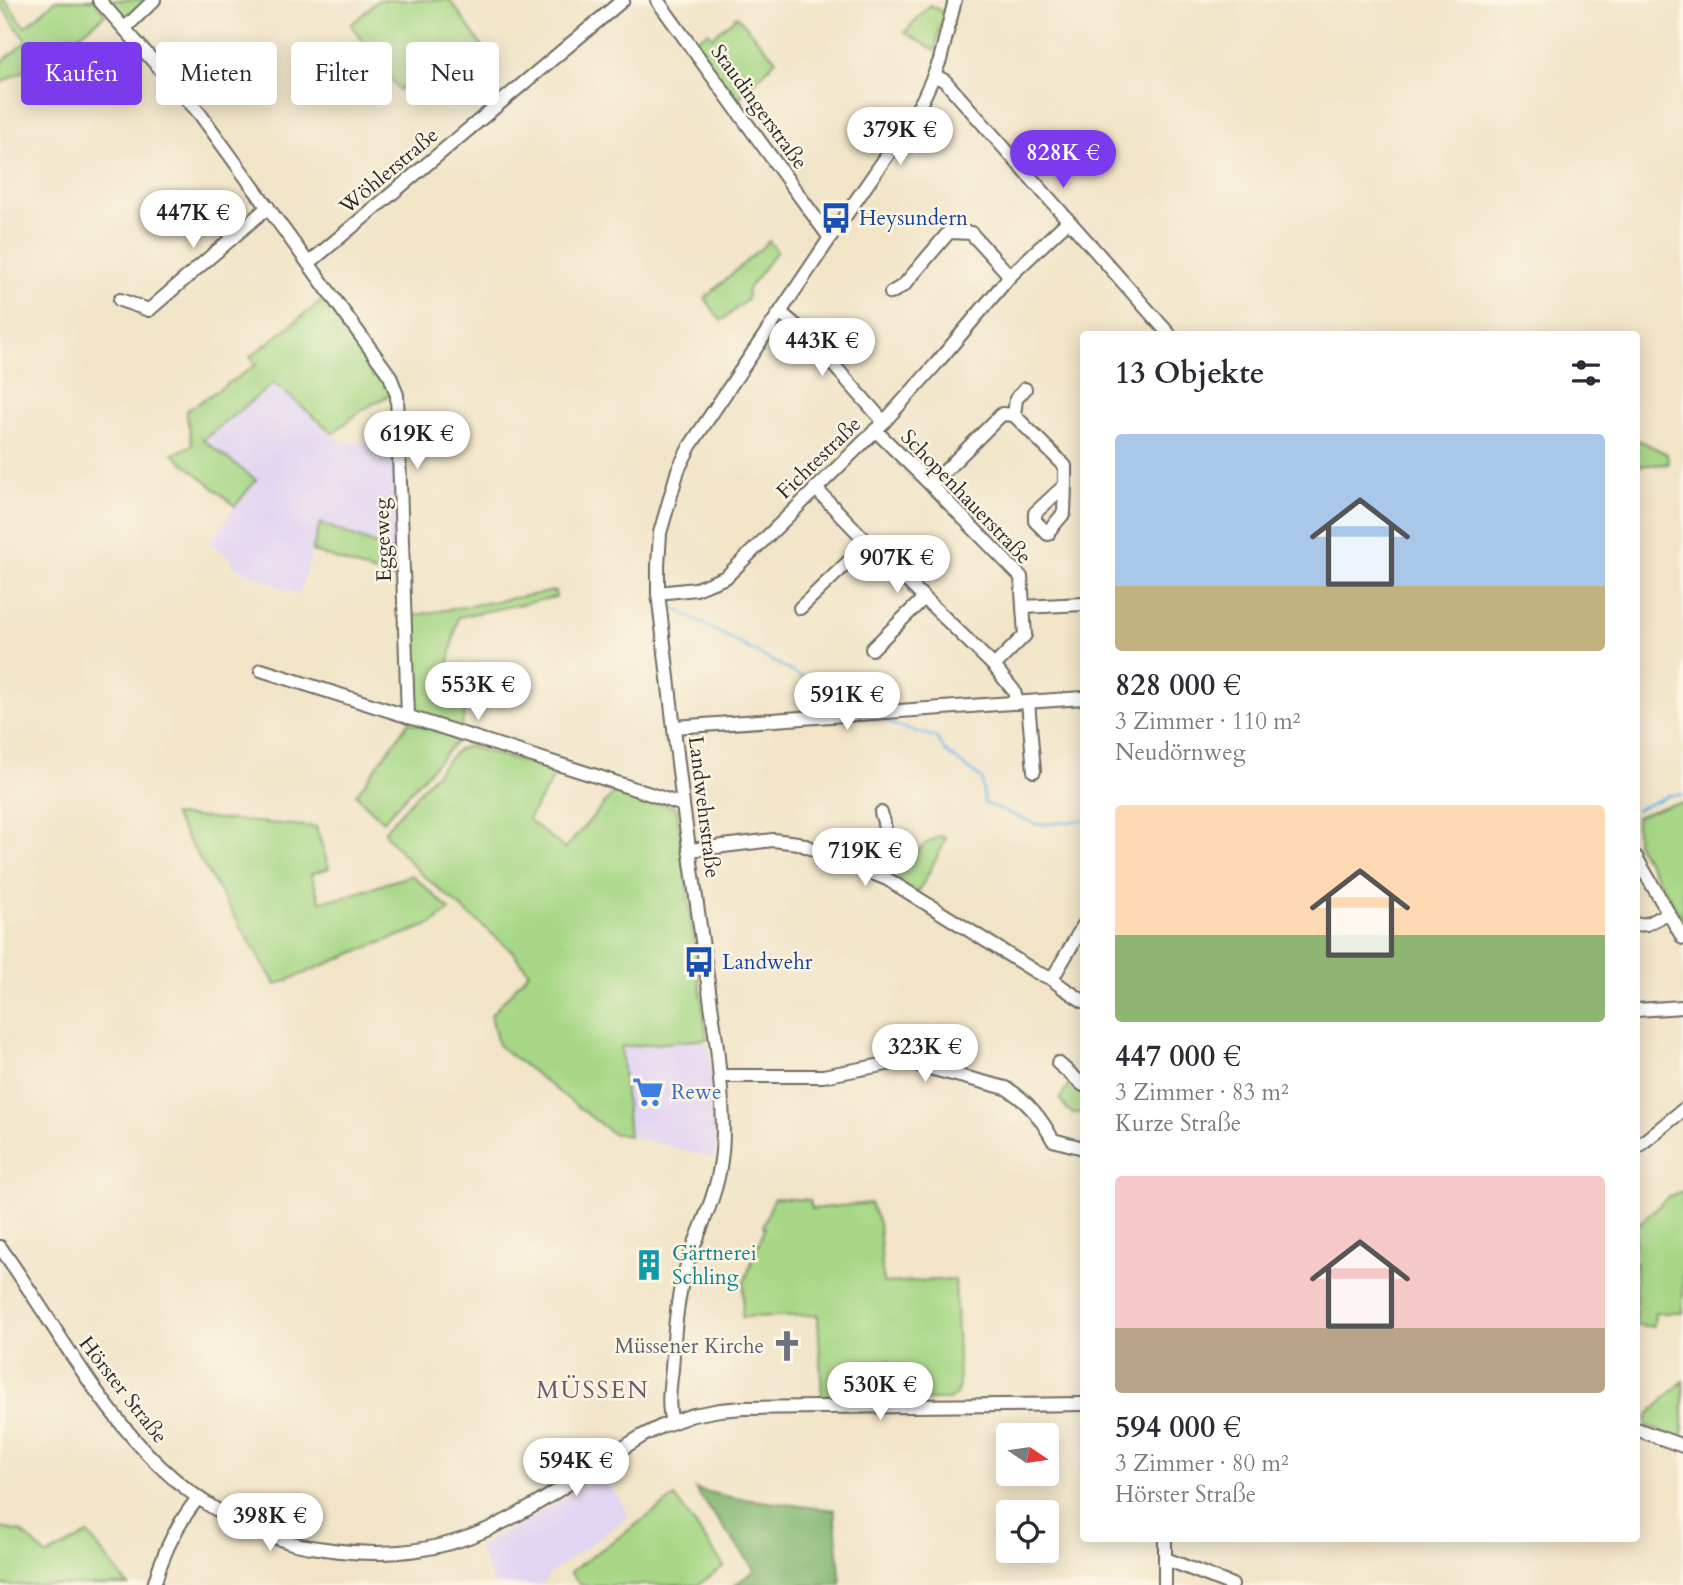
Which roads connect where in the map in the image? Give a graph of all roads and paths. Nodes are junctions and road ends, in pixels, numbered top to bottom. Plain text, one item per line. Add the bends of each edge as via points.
1 (99, 0) edge
2 (154, 0) edge
3 (623, 0) edge
4 (656, 0) edge
5 (955, 0) edge
6 (125, 28) junction
7 (934, 75) junction
8 (268, 208) junction
9 (1068, 221) junction
10 (830, 238) junction
11 (309, 263) junction
12 (1010, 276) junction
13 (891, 293) dead end
14 (120, 300) dead end
15 (781, 313) junction
16 (1166, 331) edge
17 (1020, 394) dead end
18 (1008, 414) junction
19 (879, 426) junction
20 (931, 485) junction
21 (1065, 485) junction
22 (815, 488) junction
23 (1049, 503) junction
24 (1065, 508) junction
25 (868, 543) junction
26 (658, 593) junction
27 (924, 598) junction
28 (1080, 604) edge
29 (1023, 607) junction
30 (800, 608) dead end
31 (872, 649) dead end
32 (994, 666) junction
33 (261, 670) dead end
34 (1080, 698) edge
35 (1022, 703) junction
36 (408, 717) junction
37 (675, 727) junction
38 (1034, 771) dead end
39 (683, 806) junction
40 (881, 813) dead end
41 (690, 850) junction
42 (1640, 864) edge
43 (866, 871) junction
44 (1668, 913) junction
45 (1640, 925) edge
46 (1080, 931) edge
47 (1683, 938) edge
48 (1052, 979) junction
49 (1080, 999) edge
50 (1683, 1007) edge
51 (1640, 1010) edge
52 (1058, 1063) dead end
53 (720, 1076) junction
54 (1080, 1082) edge
55 (1683, 1110) edge
56 (1640, 1146) edge
57 (1080, 1147) edge
58 (0, 1247) edge
59 (1080, 1404) edge
60 (672, 1422) junction
61 (1640, 1430) edge
62 (1683, 1446) edge
63 (198, 1498) junction
64 (1165, 1542) edge
65 (1166, 1559) junction
66 (155, 1585) edge
67 (1165, 1585) edge
68 (1232, 1585) edge

1 - 6 street, Eggeweg
2 - 6 street
3 - 11 street, Wöhlerstraße
4 - 10 street, Staudingerstraße
5 - 7 street, Landwehrstraße
6 - 8 street, Eggeweg via 200,114
7 - 9 street via 945,81
7 - 10 street, Landwehrstraße via 902,134
8 - 11 street, Eggeweg
8 - 14 street via 149,310
9 - 12 street, Fichtestraße
9 - 16 street
10 - 15 street, Landwehrstraße
11 - 36 street, Eggeweg via 390,376 397,395
12 - 13 street via 971,233 949,232 904,285
12 - 19 street, Fichtestraße
15 - 19 street, Schopenhauerstraße via 806,334
15 - 26 street, Landwehrstraße via 700,430 678,470 660,533
17 - 18 street
18 - 20 street
18 - 21 street via 1065,466
19 - 20 street, Schopenhauerstraße
19 - 22 street, Fichtestraße
20 - 29 street, Schopenhauerstraße via 1021,577
21 - 23 street
21 - 24 street
22 - 25 street
22 - 26 street, Fichtestraße via 726,577 696,589
23 - 24 street
23 - 24 street via 1035,513 1035,522 1048,533
25 - 27 street
25 - 30 street
26 - 37 street, Landwehrstraße
27 - 31 street
27 - 32 street
28 - 29 street
29 - 32 street, Schopenhauerstraße via 1025,635
32 - 35 street
33 - 36 street
34 - 35 street
35 - 37 street
35 - 38 street
36 - 39 street
37 - 39 street, Landwehrstraße
39 - 41 street, Landwehrstraße
40 - 43 street via 886,825 880,852
41 - 43 street via 785,840
41 - 53 street, Landwehrstraße
42 - 44 street
43 - 48 street via 887,879
44 - 45 street
44 - 47 street
46 - 48 street
48 - 49 street
50 - 51 street
52 - 54 street
53 - 57 street via 823,1076 910,1063 1006,1088 1032,1109 1054,1140
53 - 60 street, Landwehrstraße via 722,1159 680,1295 671,1372
55 - 56 street
58 - 63 street, Hörster Straße via 103,1401 142,1449
59 - 60 street, Hörster Straße via 743,1408
60 - 63 street, Hörster Straße via 622,1448 518,1515 466,1538 414,1551 362,1553 290,1543 241,1524
61 - 62 street
63 - 66 street via 174,1534
64 - 65 street
65 - 67 street
65 - 68 street

